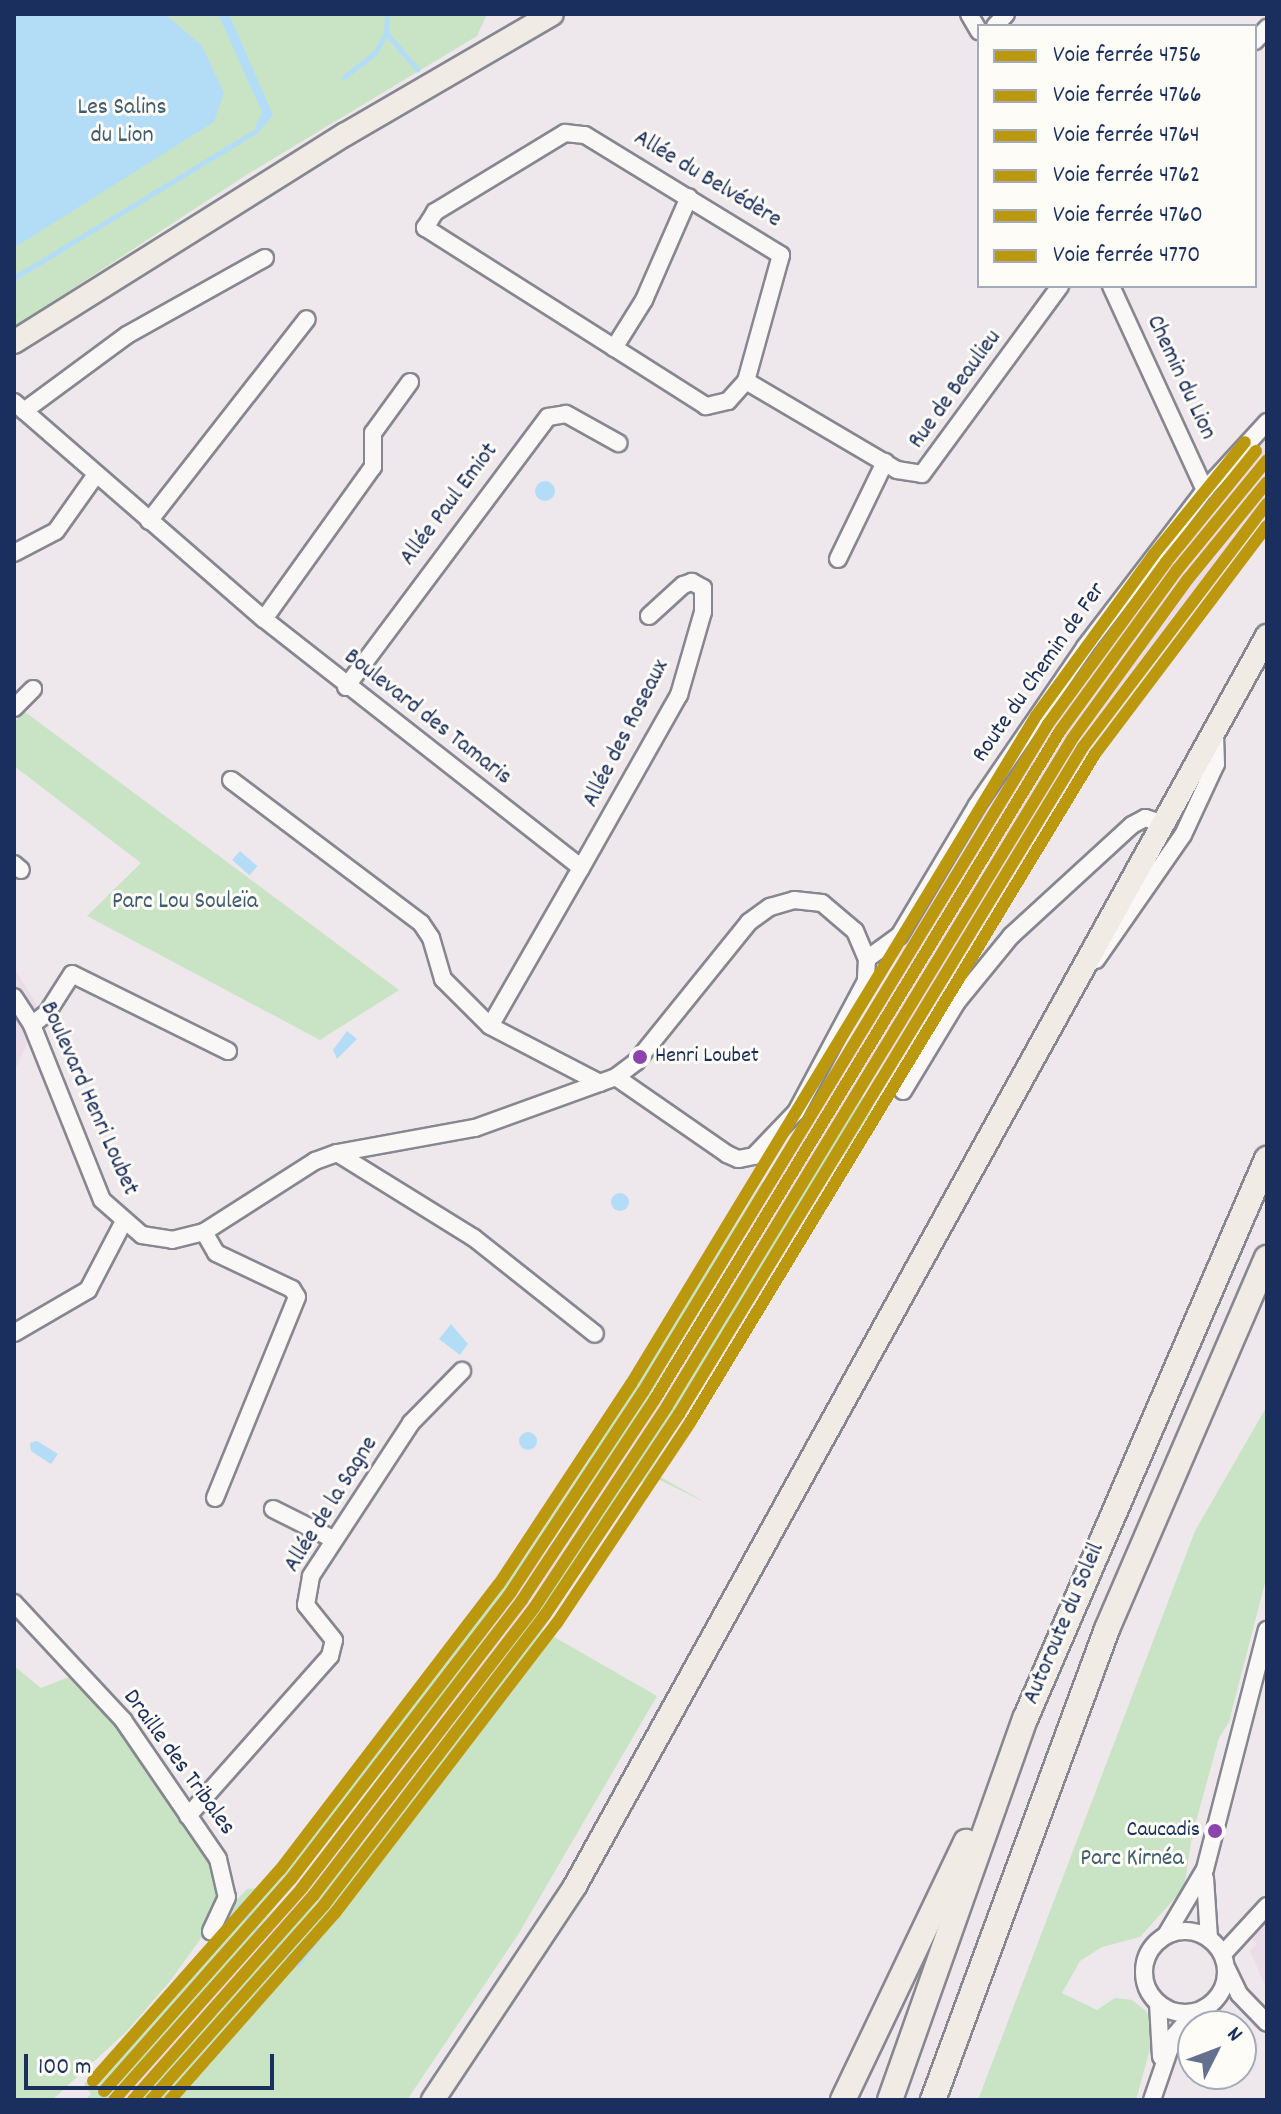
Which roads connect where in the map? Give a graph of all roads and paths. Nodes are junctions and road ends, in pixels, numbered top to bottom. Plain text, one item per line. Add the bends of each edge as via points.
1 (552, 14) edge
2 (689, 197) junction
3 (265, 258) dead end
4 (1059, 288) edge
5 (1112, 288) edge
6 (307, 319) dead end
7 (14, 342) edge
8 (614, 348) junction
9 (746, 381) junction
10 (410, 382) dead end
11 (19, 406) edge
12 (1267, 422) edge
13 (618, 443) dead end
14 (885, 462) junction
15 (95, 476) junction
16 (1205, 490) junction
17 (149, 521) junction
18 (14, 553) edge
19 (838, 559) dead end
20 (649, 616) dead end
21 (264, 619) junction
22 (1267, 636) edge
23 (346, 687) junction
24 (33, 689) dead end
25 (14, 708) edge
26 (1215, 729) junction
27 (231, 780) dead end
28 (1161, 823) junction
29 (581, 868) junction
30 (867, 959) junction
31 (14, 997) edge
32 (1065, 999) junction
33 (32, 1025) junction
34 (490, 1026) junction
35 (228, 1051) dead end
36 (608, 1080) junction
37 (903, 1091) dead end
38 (337, 1153) junction
39 (1267, 1159) edge
40 (123, 1223) junction
41 (204, 1232) junction
42 (1267, 1258) edge
43 (14, 1333) edge
44 (595, 1334) dead end
45 (462, 1371) dead end
46 (215, 1498) dead end
47 (273, 1509) dead end
48 (333, 1539) junction
49 (14, 1603) edge
50 (1267, 1630) edge
51 (1026, 1717) junction
52 (188, 1816) junction
53 (1205, 1869) junction
54 (1267, 1906) edge
55 (211, 1932) dead end
56 (1166, 1935) junction
57 (1209, 1938) junction
58 (1225, 1961) junction
59 (1158, 2003) junction
60 (1177, 2010) edge
61 (1201, 2010) edge
62 (1251, 2010) edge
63 (1177, 2033) edge
64 (1161, 2065) junction
65 (935, 2096) edge
66 (433, 2100) edge
67 (843, 2100) edge
68 (890, 2100) edge
69 (1152, 2100) edge

1 - 7 main road via 346,134
2 - 8 street via 644,300
2 - 8 street, Allée du Belvédère via 585,135 571,133 425,222 430,233
2 - 9 street, Allée du Belvédère via 781,255
3 - 11 street via 127,335
4 - 14 street, Rue de Beaulieu via 927,470 914,476
5 - 16 street, Chemin du Lion
6 - 17 street
8 - 9 street, Allée du Belvédère via 706,406 728,401
9 - 14 street, Rue de Beaulieu
10 - 21 street via 373,433 373,467
11 - 15 street, Boulevard des Tamaris
12 - 16 street, Route du Chemin de Fer
13 - 23 street, Allée Paul Emiot via 566,414 548,417
14 - 19 street
15 - 17 street, Boulevard des Tamaris
15 - 18 street via 56,531
16 - 30 street, Route du Chemin de Fer via 1085,647 977,805 899,936
17 - 21 street, Boulevard des Tamaris
20 - 29 street, Allée des Roseaux via 683,585 692,582 703,588 703,612 679,695
21 - 23 street, Boulevard des Tamaris
22 - 26 main road
23 - 29 street, Boulevard des Tamaris
24 - 25 street
26 - 28 main road
26 - 32 street via 1216,764 1183,835 1127,923
27 - 34 street via 421,923 443,979
28 - 32 main road
28 - 37 street via 1145,818 1132,825 1011,936 957,1002
29 - 34 street
30 - 36 street, Boulevard Henri Loubet via 848,921 831,907 803,900 770,907 749,922 636,1062
30 - 36 street via 866,981 786,1126 746,1159 727,1154
31 - 33 street, Boulevard Henri Loubet
32 - 66 main road via 575,1886
33 - 35 street via 47,1013 72,974
33 - 40 street, Boulevard Henri Loubet via 102,1200
34 - 36 street
36 - 38 street, Boulevard Henri Loubet via 475,1128
38 - 41 street, Boulevard Henri Loubet
38 - 44 street via 474,1238
39 - 51 highway, Autoroute du Soleil
40 - 41 street, Boulevard Henri Loubet via 159,1239 188,1239
40 - 43 street via 88,1290
41 - 46 street via 216,1253 292,1289 297,1297
42 - 65 highway, Autoroute du Soleil via 1107,1629
45 - 48 street, Allée de la Sagne via 411,1423
47 - 48 street
48 - 52 street, Allée de la Sagne via 305,1596 311,1613 334,1640 330,1656
49 - 52 street, Draille des Tribales via 123,1720
50 - 53 street
51 - 67 highway
51 - 68 highway, Autoroute du Soleil
52 - 55 street, Draille des Tribales via 218,1859 227,1885 225,1909
53 - 56 street
53 - 57 street
54 - 58 street
56 - 57 street via 1188,1930
56 - 59 street via 1155,1943 1144,1966 1149,1992
57 - 58 street
58 - 61 street via 1222,1991
58 - 62 street
59 - 60 street
59 - 64 street
63 - 64 street
64 - 69 street

